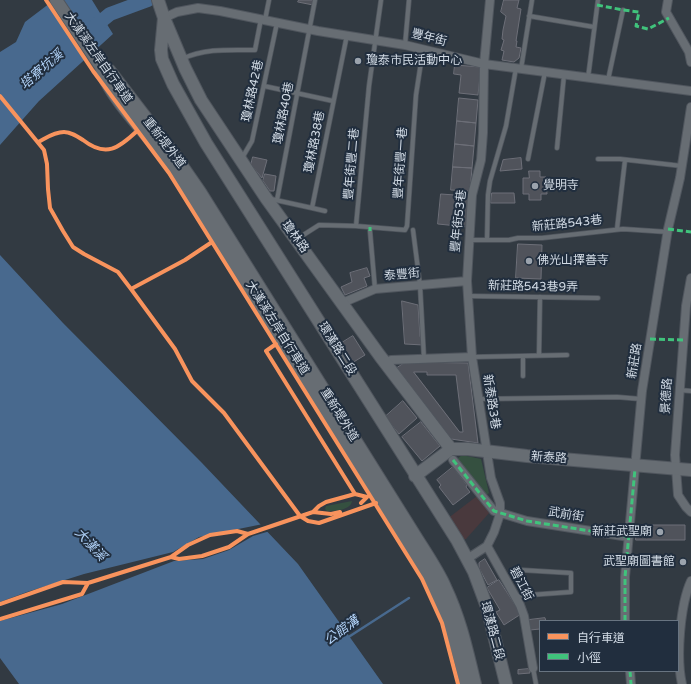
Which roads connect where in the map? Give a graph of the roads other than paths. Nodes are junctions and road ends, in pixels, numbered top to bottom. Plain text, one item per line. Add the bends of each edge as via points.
1 (56, 0) edge
2 (158, 0) edge
3 (269, 0) edge
4 (315, 0) edge
5 (381, 0) edge
6 (409, 0) edge
7 (490, 0) edge
8 (532, 0) edge
9 (598, 0) edge
10 (668, 0) edge
11 (623, 10) dead end
12 (163, 15) junction
13 (529, 16) junction
14 (263, 19) junction
15 (278, 22) junction
16 (594, 27) junction
17 (310, 29) junction
18 (347, 35) junction
19 (377, 40) junction
20 (405, 45) junction
21 (423, 49) junction
22 (182, 59) junction
23 (691, 62) edge
24 (100, 64) junction
25 (484, 64) junction
26 (519, 68) junction
27 (545, 72) junction
28 (564, 74) junction
29 (588, 78) junction
30 (608, 80) junction
31 (264, 86) junction
32 (691, 91) edge
33 (298, 94) junction
34 (334, 101) junction
35 (691, 107) edge
36 (557, 148) dead end
37 (528, 159) dead end
38 (598, 159) dead end
39 (241, 160) junction
40 (625, 160) junction
41 (682, 166) junction
42 (272, 199) junction
43 (312, 208) junction
44 (325, 211) dead end
45 (356, 226) junction
46 (617, 229) junction
47 (413, 230) dead end
48 (370, 231) dead end
49 (668, 232) junction
50 (297, 240) junction
51 (468, 240) junction
52 (487, 240) junction
53 (691, 278) edge
54 (467, 281) junction
55 (420, 285) junction
56 (376, 289) junction
57 (468, 296) junction
58 (540, 297) junction
59 (598, 298) dead end
60 (342, 303) junction
61 (687, 340) edge
62 (539, 355) junction
63 (567, 355) dead end
64 (523, 356) junction
65 (472, 357) junction
66 (424, 359) junction
67 (386, 364) junction
68 (523, 376) dead end
69 (679, 390) junction
70 (691, 391) edge
71 (479, 399) junction
72 (641, 399) junction
73 (487, 451) junction
74 (452, 454) junction
75 (635, 467) junction
76 (676, 468) junction
77 (691, 470) edge
78 (415, 476) junction
79 (691, 512) edge
80 (500, 514) junction
81 (629, 537) junction
82 (486, 546) junction
83 (467, 560) junction
84 (691, 582) edge
85 (518, 595) junction
86 (625, 620) edge
87 (533, 668) joint
88 (630, 672) edge
89 (466, 684) edge
90 (475, 684) edge
91 (506, 684) edge
92 (536, 684) edge
93 (631, 684) edge
94 (682, 684) edge

1 - 24 street
2 - 12 street
3 - 14 lane
4 - 17 lane, 瓊林路40巷
5 - 19 lane, 豐年街豐二巷
6 - 20 lane
7 - 25 street, 豐年街53巷
8 - 13 lane
9 - 16 lane
10 - 23 street via 666,12 689,52
11 - 30 lane
12 - 14 street, 豐年街 via 198,8
12 - 22 street, 瓊林路
12 - 78 street, 環漢路二段 via 162,60 173,84 206,143
13 - 16 lane
13 - 26 lane
14 - 15 street, 豐年街
14 - 22 lane via 255,50 217,50
15 - 17 street, 豐年街
15 - 31 lane, 瓊林路42巷
16 - 29 lane
17 - 18 street, 豐年街
17 - 33 lane, 瓊林路40巷
18 - 19 street, 豐年街
18 - 34 lane, 瓊林路38巷
19 - 20 street, 豐年街
19 - 45 lane, 豐年街豐二巷 via 369,86
20 - 21 street, 豐年街
21 - 25 street, 豐年街
21 - 45 lane, 豐年街豐一巷 via 416,95 407,226 404,230
22 - 39 street, 瓊林路 via 202,100
24 - 89 street, 重新堤外道 via 103,77 126,110 171,164 188,190 426,571 437,590 449,621
24 - 90 street, 重新堤外道 via 109,70 193,181 418,539 454,606
25 - 26 street, 豐年街
25 - 51 street, 豐年街53巷 via 481,160 472,195
26 - 27 street, 豐年街
26 - 52 lane via 490,181
27 - 28 street, 豐年街
27 - 37 lane
28 - 29 street, 豐年街
28 - 36 lane
29 - 30 street, 豐年街
30 - 32 street, 豐年街
31 - 33 lane
31 - 39 lane, 瓊林路42巷 via 252,141
33 - 34 lane
33 - 42 lane, 瓊林路40巷
34 - 43 lane, 瓊林路38巷
35 - 41 street, 新莊路
38 - 40 lane
39 - 42 street, 瓊林路
40 - 41 lane
40 - 46 lane
41 - 49 street, 新莊路
42 - 43 lane
42 - 50 street, 瓊林路
43 - 44 lane
45 - 50 lane via 319,225
46 - 49 lane, 新莊路543巷
46 - 52 lane, 新莊路543巷 via 542,238
47 - 55 lane
48 - 56 lane
49 - 72 street, 新莊路
50 - 60 street, 瓊林路
51 - 52 lane, 新莊路543巷
51 - 54 street, 豐年街53巷
53 - 61 street, 景德路
54 - 55 street, 泰豐街
54 - 57 street, 豐年街53巷
55 - 56 street, 泰豐街
55 - 66 lane
56 - 60 street, 泰豐街
57 - 58 lane, 新莊路543巷9弄
57 - 65 street, 豐年街53巷
58 - 59 lane, 新莊路543巷9弄
58 - 62 lane
60 - 67 street, 瓊林路
61 - 69 street, 景德路
62 - 63 lane
62 - 64 lane
64 - 65 lane
64 - 68 lane
65 - 66 street
65 - 71 street, 新泰路3巷
66 - 67 street via 391,360
67 - 74 street, 瓊林路
69 - 70 lane
69 - 76 street, 景德路 via 674,455
71 - 72 lane
71 - 73 street, 新泰路3巷
72 - 75 street, 新莊路
73 - 74 street, 新泰路
73 - 75 street, 新泰路
73 - 80 street, 新泰路3巷 via 491,478 500,503
74 - 78 street
74 - 80 street, 瓊林路 via 485,502
75 - 76 street, 新泰路
75 - 81 street, 新莊路
76 - 77 street, 新泰路
76 - 79 street, 景德路 via 678,495
78 - 83 street, 環漢路二段
80 - 81 street, 武前街 via 527,521
80 - 82 street
81 - 86 street, 新莊路 via 625,577
82 - 83 street
82 - 85 street, 碧江街
83 - 91 street, 環漢路二段 via 487,607
84 - 94 street via 682,618
85 - 85 lane via 571,592 571,573 521,570
85 - 87 street, 碧江街
87 - 92 lane, 碧江街
88 - 93 street

